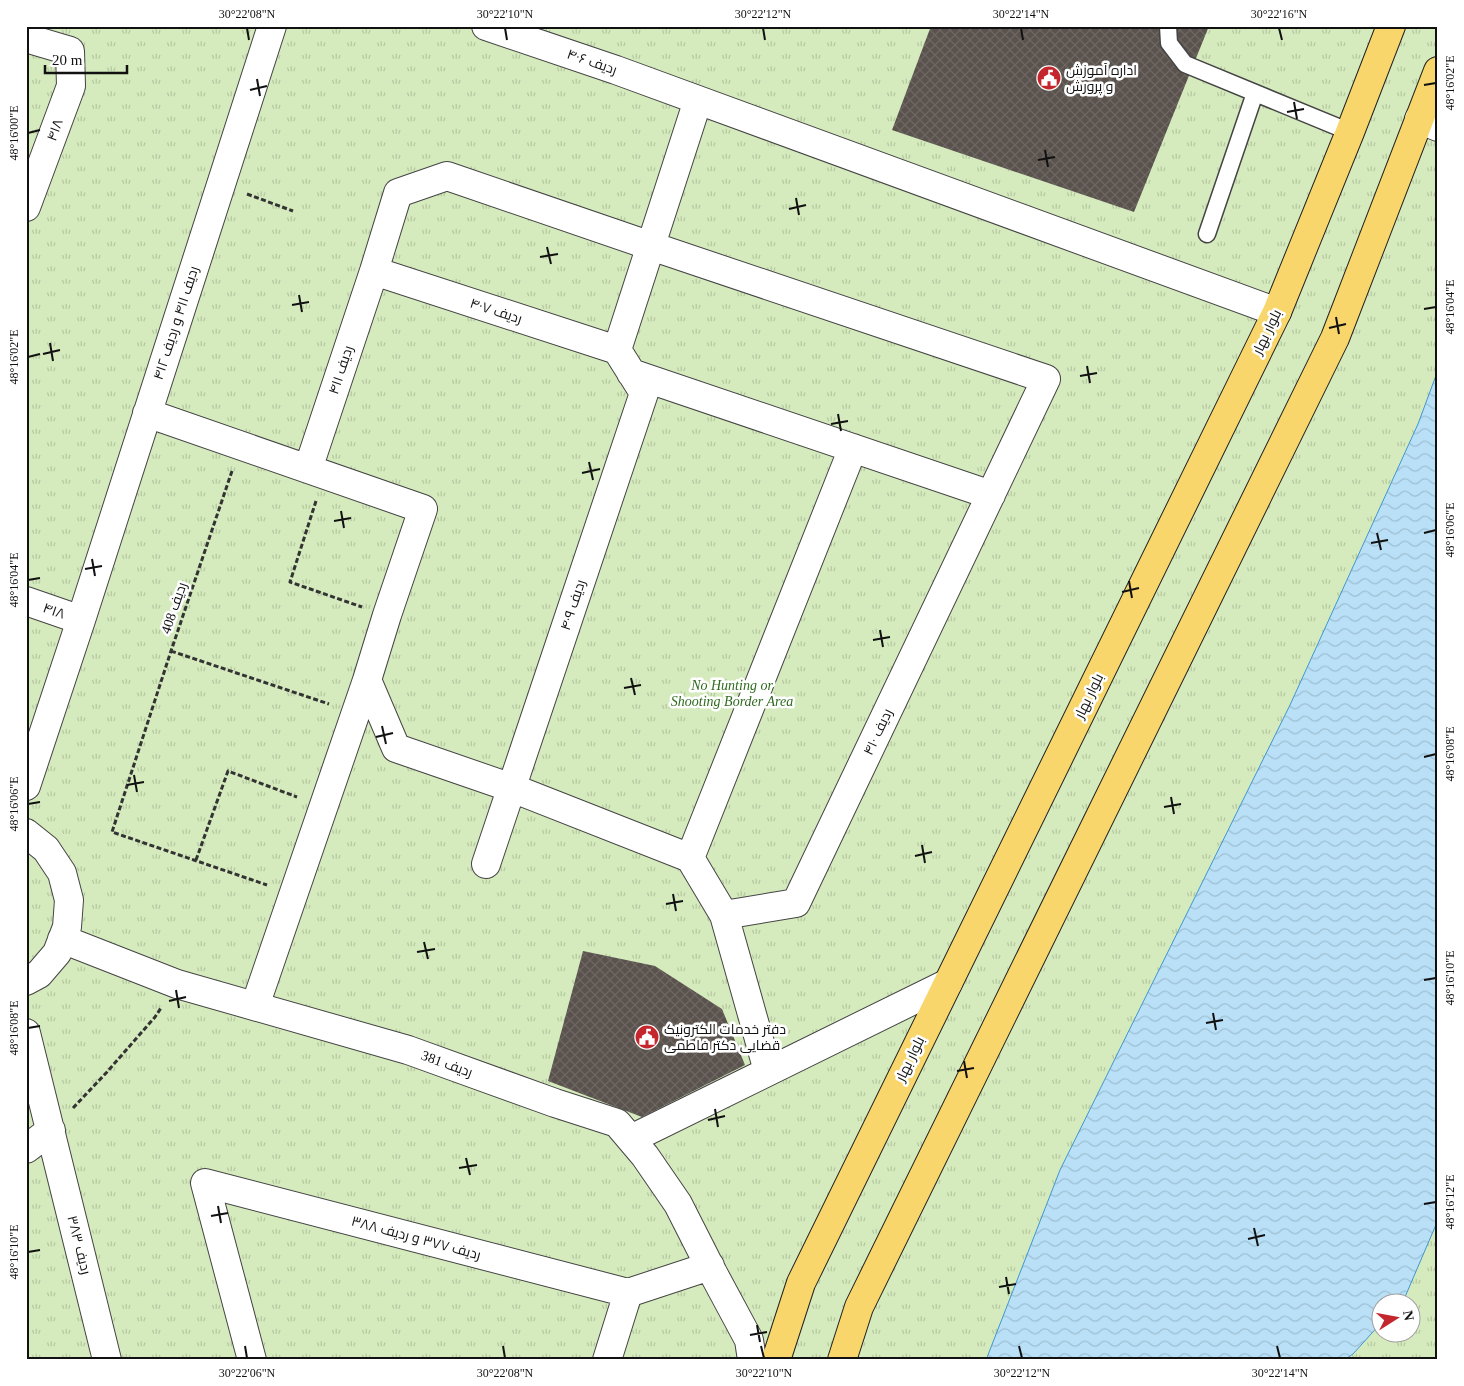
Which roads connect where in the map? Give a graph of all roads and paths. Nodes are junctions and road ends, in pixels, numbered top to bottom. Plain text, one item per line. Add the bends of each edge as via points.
1 (272, 26) edge
2 (486, 26) edge
3 (1168, 26) edge
4 (1391, 26) edge
5 (26, 38) edge
6 (1438, 71) edge
7 (1255, 93) junction
8 (698, 100) junction
9 (1429, 123) edge
10 (1350, 132) junction
11 (221, 184) junction
12 (26, 207) edge
13 (293, 210) dead end
14 (1207, 234) dead end
15 (651, 246) junction
16 (374, 271) junction
17 (1277, 312) junction
18 (618, 350) junction
19 (631, 373) junction
20 (147, 413) junction
21 (241, 446) junction
22 (852, 448) junction
23 (316, 472) junction
24 (991, 495) junction
25 (26, 601) edge
26 (386, 616) junction
27 (81, 620) junction
28 (171, 651) junction
29 (367, 680) junction
30 (355, 713) junction
31 (26, 786) edge
32 (512, 788) junction
33 (323, 806) junction
34 (26, 833) edge
35 (690, 858) junction
36 (196, 860) junction
37 (486, 864) dead end
38 (294, 894) junction
39 (724, 915) junction
40 (62, 939) junction
41 (26, 981) edge
42 (948, 983) junction
43 (178, 984) junction
44 (255, 1006) junction
45 (26, 1033) edge
46 (768, 1072) junction
47 (51, 1130) junction
48 (631, 1139) junction
49 (26, 1150) edge
50 (710, 1266) junction
51 (628, 1293) junction
52 (107, 1360) edge
53 (252, 1360) edge
54 (607, 1360) edge
55 (752, 1360) edge
56 (776, 1360) edge
57 (842, 1360) edge

1 - 11 street, ردیف ۴۱۱ و ردیف ۴۱۲
2 - 8 street, ردیف ۴۰۶
3 - 7 lane via 1169,43 1185,64
4 - 10 main road, بلوار بهار
5 - 12 street, ۴۱۸ via 70,51 71,86
6 - 9 main road
7 - 10 lane
7 - 14 lane
8 - 15 street
8 - 17 street, ردیف ۴۰۶
9 - 57 main road via 1335,338 859,1307
10 - 17 main road, بلوار بهار
11 - 13 path
11 - 20 street, ردیف ۴۱۱ و ردیف ۴۱۲
15 - 16 street, ردیف ۴۱۱ via 448,176 398,193
15 - 18 street
15 - 24 street via 1046,379
16 - 18 street, ردیف ۴۰۷
16 - 23 street, ردیف ۴۱۱
17 - 42 main road, بلوار بهار
18 - 19 street, ردیف ۴۰۹
19 - 22 street
19 - 32 street, ردیف ۴۰۹ via 644,392
20 - 21 street
20 - 27 street, ردیف ۴۱۱ و ردیف ۴۱۲
21 - 23 street
21 - 28 path, ردیف 408
22 - 24 street
22 - 35 street
23 - 26 path via 290,582
23 - 26 street via 423,509
24 - 39 street, ردیف ۴۱۰ via 796,903
25 - 27 street, ۴۱۸
26 - 29 street
27 - 31 street, ردیف ۴۱۱ و ردیف ۴۱۲
28 - 30 path, ردیف 408
28 - 36 path via 112,832
29 - 30 street
29 - 32 street via 396,748
30 - 33 street
32 - 35 street
32 - 37 street, ردیف ۴۰۹
33 - 36 path via 228,771
33 - 38 street
34 - 40 street via 46,849 62,873 69,900 67,927
35 - 39 street
36 - 38 path
38 - 44 street
39 - 46 street
40 - 41 street via 57,953 38,974
40 - 43 street, ردیف 381
42 - 46 street
42 - 56 main road, بلوار بهار via 801,1283
43 - 44 street, ردیف 381
43 - 47 path via 143,1031
44 - 48 street, ردیف 381 via 408,1050 617,1123
45 - 47 street, ردیف ۳۸۳
46 - 48 street
47 - 49 street
47 - 52 street, ردیف ۳۸۳
48 - 50 street, ردیف 381 via 678,1204
50 - 51 street
50 - 55 street, ردیف 381 via 749,1340
51 - 53 street, ردیف ۳۷۷ و ردیف ۳۸۸ via 204,1183
51 - 54 street

